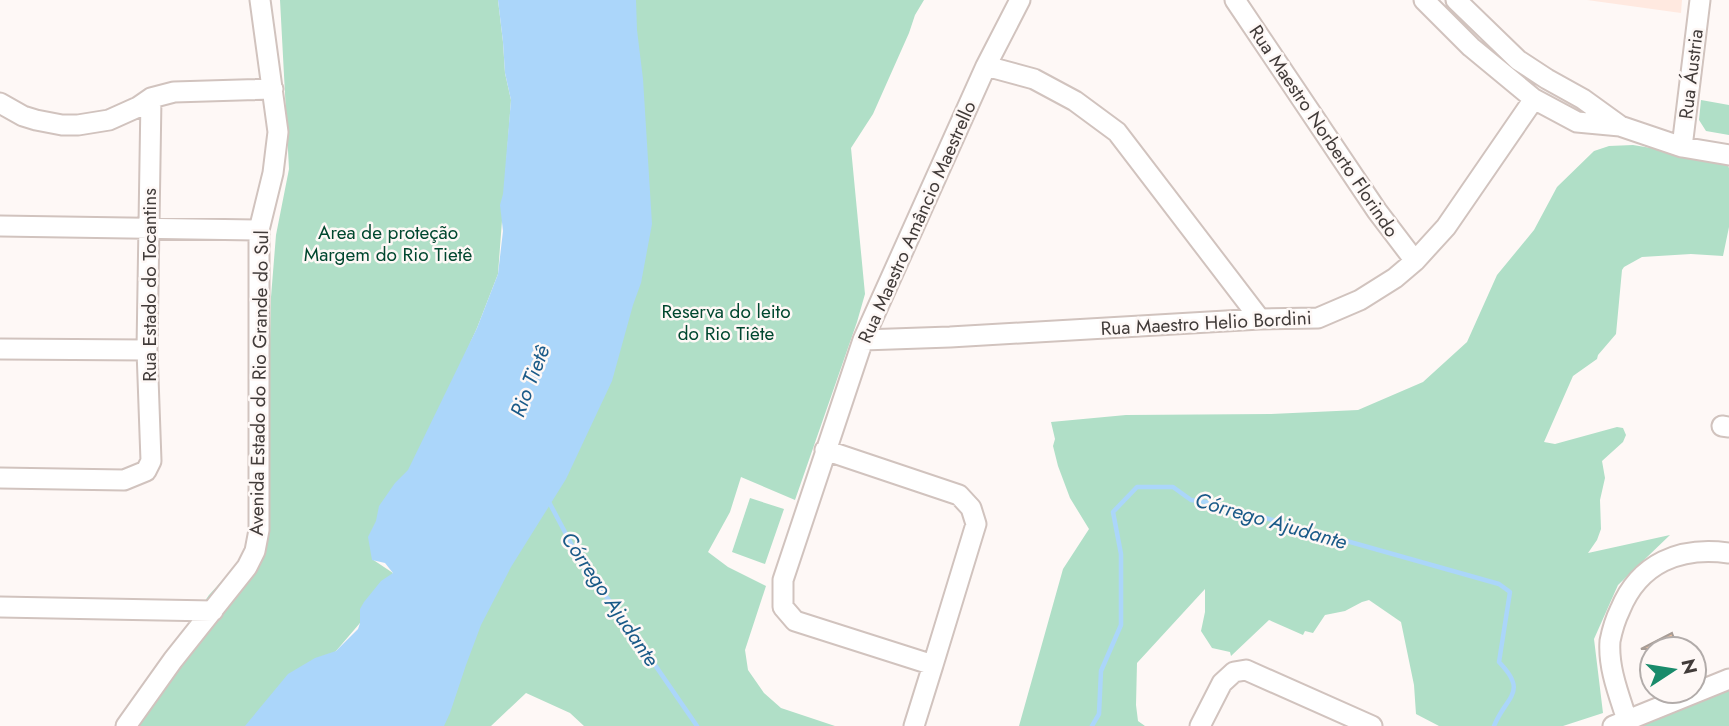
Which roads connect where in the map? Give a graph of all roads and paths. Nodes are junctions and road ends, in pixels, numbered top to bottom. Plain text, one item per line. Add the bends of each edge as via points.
1 (260, 0) edge
2 (1020, 0) edge
3 (1235, 0) edge
4 (1424, 0) edge
5 (1456, 0) edge
6 (1700, 0) edge
7 (986, 66) junction
8 (273, 89) junction
9 (151, 98) junction
10 (1534, 99) junction
11 (0, 103) edge
12 (1620, 126) junction
13 (1682, 147) junction
14 (1729, 155) edge
15 (0, 226) edge
16 (148, 227) junction
17 (259, 230) junction
18 (1415, 261) junction
19 (1260, 318) junction
20 (863, 340) junction
21 (0, 349) edge
22 (147, 350) junction
23 (825, 450) junction
24 (0, 478) edge
25 (1729, 554) edge
26 (0, 607) edge
27 (213, 611) junction
28 (933, 665) junction
29 (1729, 679) edge
30 (1623, 724) edge
31 (126, 726) edge
32 (914, 726) edge
33 (1200, 726) edge
34 (1372, 726) edge

1 - 8 street, Avenida Estado do Rio Grande do Sul
2 - 7 street, Rua Maestro Amâncio Maestrello
3 - 18 street, Rua Maestro Norberto Florindo
4 - 10 street
5 - 12 street via 1518,60
6 - 13 street, Rua Áustria
7 - 19 street via 1034,79 1075,101 1116,132
7 - 20 street, Rua Maestro Amâncio Maestrello
8 - 9 street via 174,92
8 - 17 street, Avenida Estado do Rio Grande do Sul via 278,132
9 - 11 street via 117,117 78,125 36,120
9 - 16 street, Rua Estado do Tocantins
10 - 12 street via 1577,122
10 - 18 street, Rua Maestro Helio Bordini via 1446,227
12 - 13 street
13 - 14 street
15 - 16 street
16 - 17 street
16 - 22 street, Rua Estado do Tocantins
17 - 27 street, Avenida Estado do Rio Grande do Sul via 260,530 247,567
18 - 19 street, Rua Maestro Helio Bordini via 1360,300 1318,318
19 - 20 street, Rua Maestro Helio Bordini
20 - 23 street, Rua Maestro Amâncio Maestrello
21 - 22 street
22 - 24 street, Rua Estado do Tocantins via 151,461 146,471 124,480
23 - 28 street via 958,495 971,508 976,524
23 - 28 street, Rua Maestro Amâncio Maestrello via 783,580 783,607 795,621
25 - 30 street via 1695,553 1669,559 1634,583 1610,642
26 - 27 street
27 - 31 street, Avenida Estado do Rio Grande do Sul
28 - 32 street
29 - 30 street
33 - 34 street via 1222,683 1234,672 1246,670

